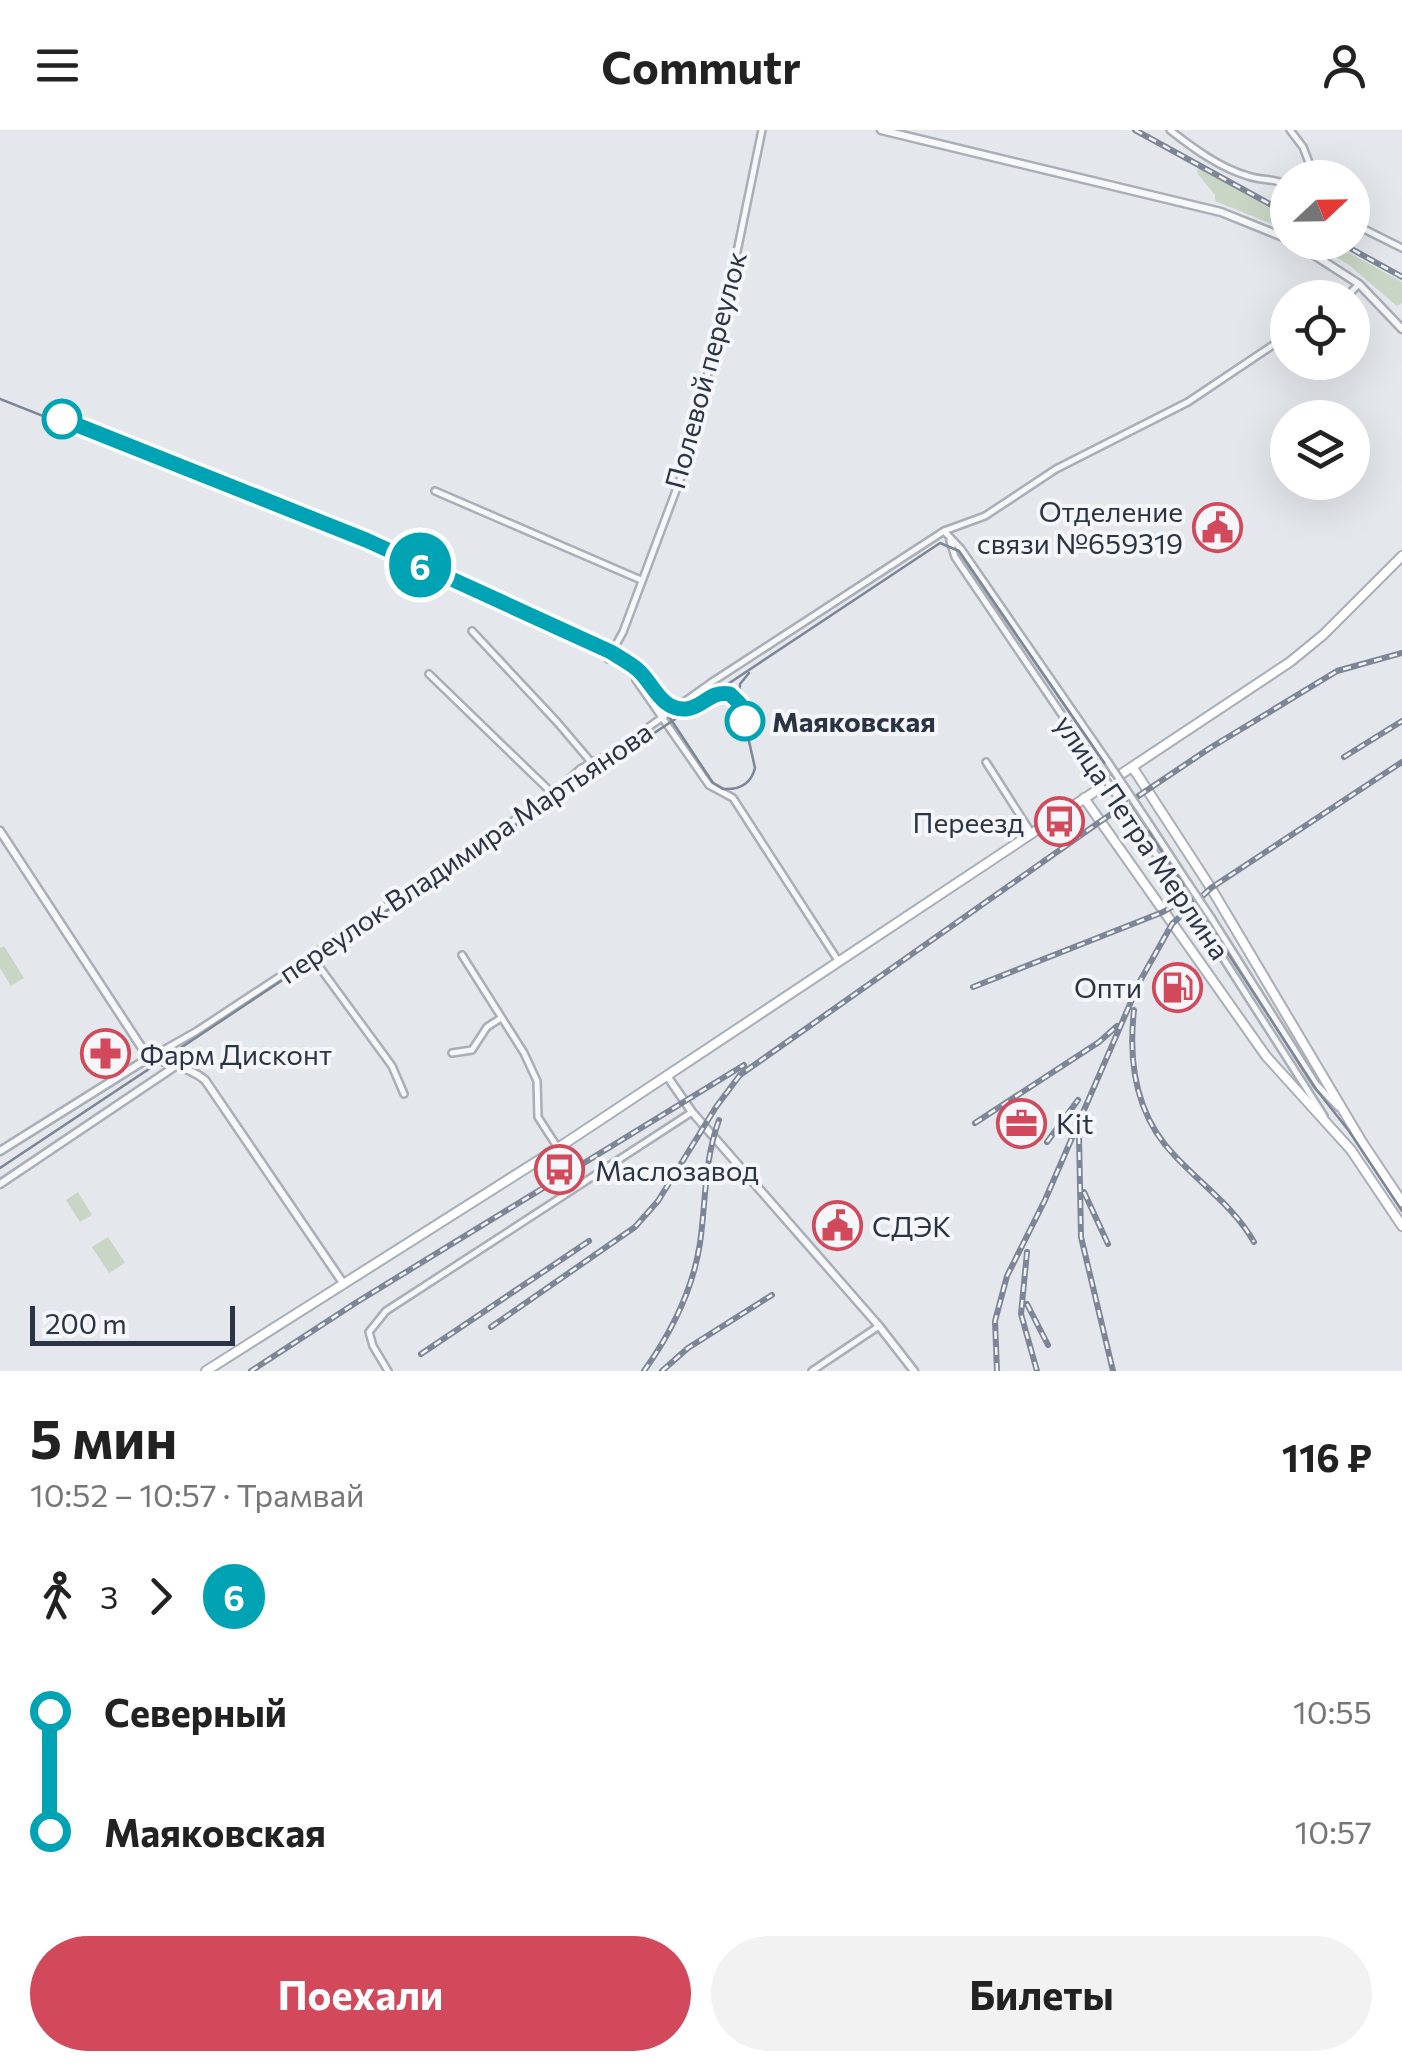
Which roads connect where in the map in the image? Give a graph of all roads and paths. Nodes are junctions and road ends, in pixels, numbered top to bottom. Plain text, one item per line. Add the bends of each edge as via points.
1 (762, 130) edge
2 (882, 130) edge
3 (1170, 130) edge
4 (1290, 130) edge
5 (1308, 160) edge
6 (1270, 179) edge
7 (1270, 232) edge
8 (1370, 232) edge
9 (1402, 248) edge
10 (1322, 260) edge
11 (1354, 280) edge
12 (1370, 295) edge
13 (1402, 329) edge
14 (1270, 348) edge
15 (434, 491) dead end
16 (944, 532) junction
17 (950, 541) junction
18 (1402, 556) edge
19 (641, 580) junction
20 (472, 631) dead end
21 (608, 659) dead end
22 (429, 674) dead end
23 (636, 680) dead end
24 (664, 717) junction
25 (591, 762) junction
26 (986, 762) dead end
27 (1133, 768) junction
28 (552, 793) junction
29 (1084, 798) junction
30 (0, 831) edge
31 (1032, 834) junction
32 (340, 936) junction
33 (346, 946) dead end
34 (462, 955) dead end
35 (840, 964) junction
36 (318, 965) dead end
37 (502, 1018) junction
38 (452, 1053) dead end
39 (150, 1057) junction
40 (178, 1064) junction
41 (668, 1076) junction
42 (404, 1094) dead end
43 (692, 1112) junction
44 (1348, 1118) junction
45 (1337, 1134) junction
46 (1362, 1142) junction
47 (558, 1148) junction
48 (1352, 1150) junction
49 (0, 1152) edge
50 (0, 1184) edge
51 (1402, 1202) edge
52 (1402, 1226) edge
53 (343, 1283) junction
54 (878, 1326) junction
55 (206, 1371) edge
56 (388, 1371) edge
57 (812, 1371) edge
58 (914, 1371) edge

1 - 19 street, Полевой переулок via 687,461
2 - 7 street via 1221,212
3 - 6 street via 1238,173
4 - 5 street
8 - 9 street
10 - 11 street
12 - 13 street
14 - 16 street, переулок Владимира Мартьянова via 1188,402 1056,469 985,516
15 - 19 street
16 - 17 street, улица Петра Мерлина
16 - 24 street, переулок Владимира Мартьянова
17 - 44 street, улица Петра Мерлина, bridge via 1108,762 1316,1084
17 - 45 street, улица Петра Мерлина, bridge
18 - 27 main road via 1290,662
19 - 21 street, Полевой переулок
20 - 25 street
22 - 28 street
23 - 24 street
24 - 25 street, переулок Владимира Мартьянова
24 - 35 street via 711,788 732,798
25 - 28 street, переулок Владимира Мартьянова
26 - 31 street
27 - 29 main road
27 - 44 main road, улица Петра Мерлина
28 - 32 street, переулок Владимира Мартьянова
29 - 31 main road
29 - 45 main road, улица Петра Мерлина via 1266,1056
30 - 39 street
31 - 35 main road
32 - 33 street
32 - 39 street, переулок Владимира Мартьянова
34 - 37 street
35 - 41 main road
36 - 42 street via 392,1066
37 - 38 street via 472,1050
37 - 47 street via 535,1075 538,1117
39 - 40 street
39 - 49 street, переулок Владимира Мартьянова
40 - 50 street
40 - 53 street via 206,1080
41 - 43 street
41 - 47 main road
43 - 54 street
43 - 56 street via 386,1311 370,1329
44 - 46 main road, улица Петра Мерлина
45 - 48 main road, улица Петра Мерлина
46 - 48 street
46 - 51 main road, улица Петра Мерлина
47 - 53 main road
48 - 52 main road, улица Петра Мерлина
53 - 55 main road
54 - 57 street
54 - 58 street

